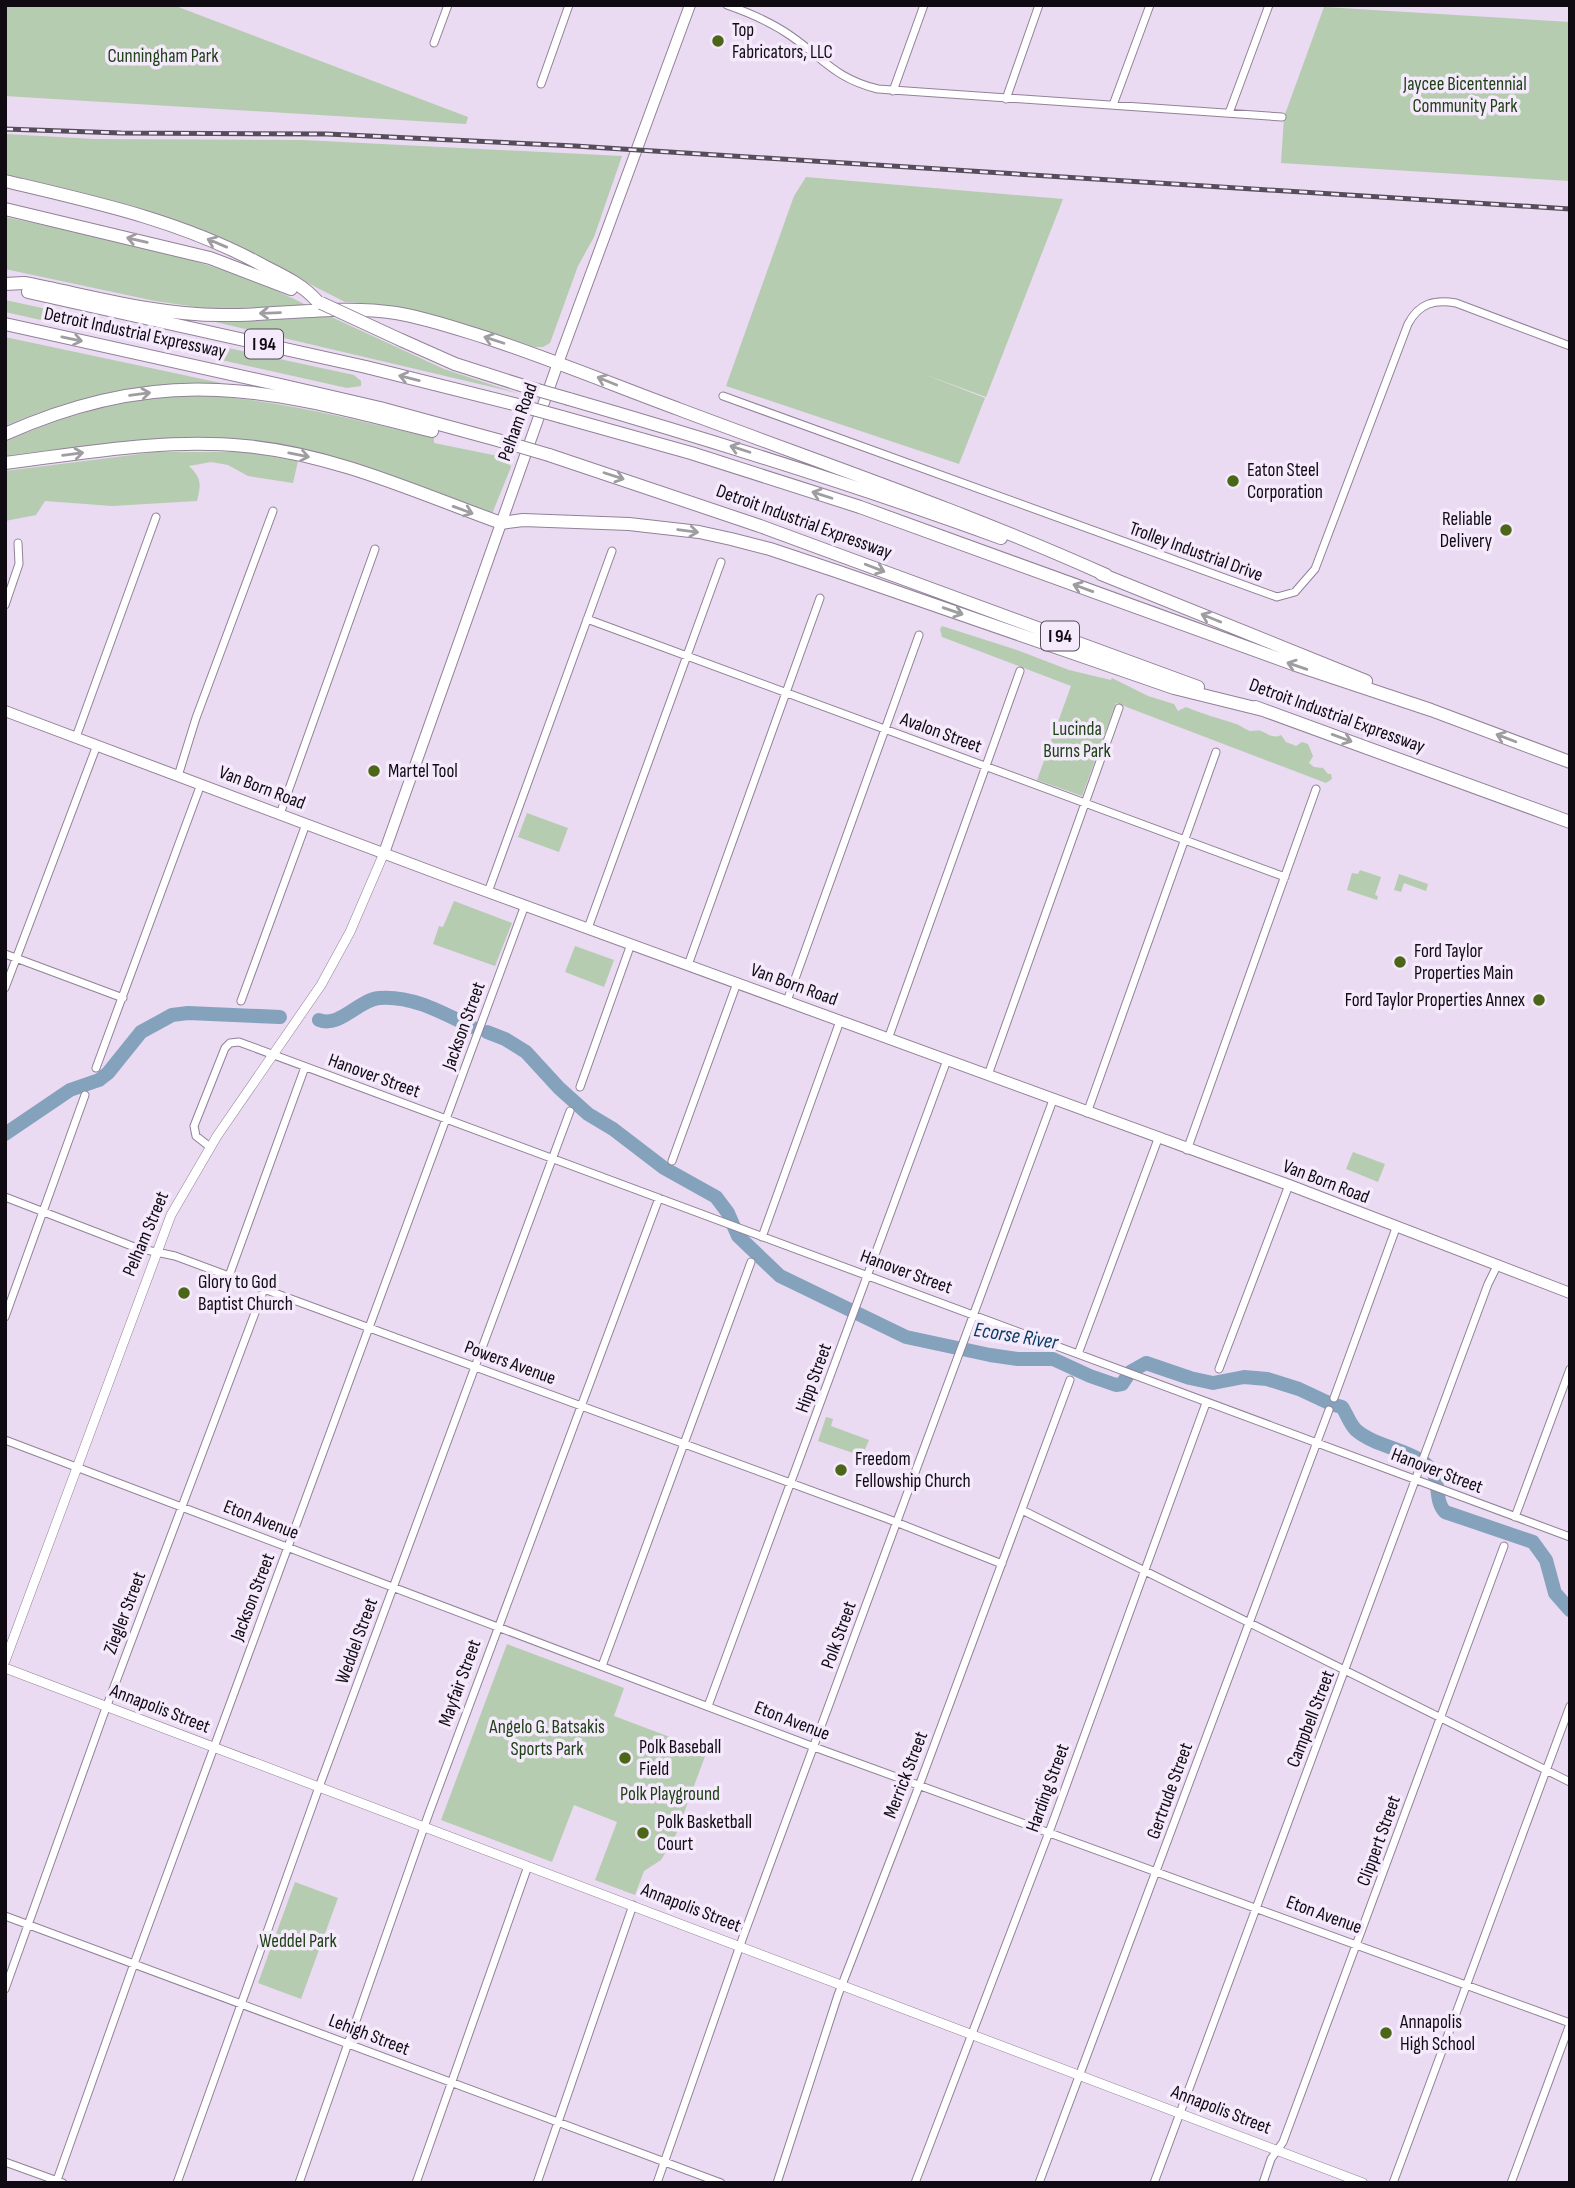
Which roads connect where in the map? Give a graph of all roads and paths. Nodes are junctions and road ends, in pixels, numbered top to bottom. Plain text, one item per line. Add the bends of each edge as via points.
1 (448, 5) edge
2 (569, 5) edge
3 (690, 5) edge
4 (727, 5) edge
5 (924, 5) edge
6 (1039, 5) edge
7 (1150, 5) edge
8 (1269, 5) edge
9 (434, 43) dead end
10 (541, 83) dead end
11 (893, 91) junction
12 (1006, 99) junction
13 (1113, 105) junction
14 (1229, 113) junction
15 (1282, 117) dead end
16 (5, 181) edge
17 (5, 209) edge
18 (5, 286) edge
19 (319, 302) junction
20 (5, 324) edge
21 (1570, 346) edge
22 (558, 363) junction
23 (723, 396) dead end
24 (5, 434) edge
25 (495, 440) junction
26 (5, 463) edge
27 (273, 511) dead end
28 (156, 517) dead end
29 (501, 523) junction
30 (18, 543) dead end
31 (375, 549) dead end
32 (612, 551) dead end
33 (721, 562) dead end
34 (1106, 575) junction
35 (820, 598) dead end
36 (5, 605) edge
37 (587, 619) junction
38 (919, 635) dead end
39 (687, 655) junction
40 (1020, 671) dead end
41 (786, 692) junction
42 (1119, 708) dead end
43 (1263, 710) junction
44 (1431, 710) junction
45 (5, 711) edge
46 (885, 729) junction
47 (76, 737) junction
48 (97, 745) junction
49 (1216, 752) dead end
50 (1570, 762) edge
51 (986, 766) junction
52 (178, 776) junction
53 (201, 784) junction
54 (1316, 789) dead end
55 (1086, 803) junction
56 (280, 814) junction
57 (1570, 822) edge
58 (306, 824) junction
59 (1185, 839) junction
60 (384, 853) junction
61 (1285, 877) junction
62 (488, 892) junction
63 (525, 905) junction
64 (588, 928) junction
65 (631, 944) junction
66 (5, 954) edge
67 (16, 958) junction
68 (688, 965) junction
69 (737, 983) junction
70 (5, 988) edge
71 (122, 998) junction
72 (241, 1001) dead end
73 (787, 1001) junction
74 (840, 1021) junction
75 (888, 1039) junction
76 (274, 1055) junction
77 (947, 1060) junction
78 (305, 1067) junction
79 (96, 1068) dead end
80 (988, 1076) junction
81 (580, 1087) dead end
82 (85, 1096) dead end
83 (1053, 1100) junction
84 (570, 1111) dead end
85 (1087, 1112) junction
86 (446, 1119) junction
87 (1158, 1139) junction
88 (210, 1147) junction
89 (1187, 1150) junction
90 (553, 1158) junction
91 (671, 1161) dead end
92 (1289, 1185) junction
93 (5, 1197) edge
94 (659, 1198) junction
95 (44, 1212) junction
96 (1396, 1228) junction
97 (762, 1237) junction
98 (156, 1252) junction
99 (751, 1262) dead end
100 (1497, 1266) junction
101 (868, 1275) junction
102 (229, 1276) junction
103 (264, 1289) junction
104 (1570, 1293) edge
105 (975, 1314) junction
106 (5, 1317) edge
107 (369, 1328) junction
108 (1078, 1354) junction
109 (477, 1368) junction
110 (1219, 1369) dead end
111 (1570, 1370) edge
112 (1070, 1380) dead end
113 (1334, 1398) dead end
114 (1206, 1403) junction
115 (582, 1407) junction
116 (1329, 1410) dead end
117 (5, 1440) edge
118 (1317, 1443) junction
119 (685, 1445) junction
120 (76, 1468) junction
121 (1417, 1479) junction
122 (791, 1485) junction
123 (183, 1507) junction
124 (1022, 1510) junction
125 (1515, 1517) junction
126 (897, 1523) junction
127 (1570, 1537) edge
128 (1504, 1546) dead end
129 (288, 1548) junction
130 (1002, 1564) junction
131 (1146, 1571) junction
132 (394, 1587) junction
133 (1250, 1623) junction
134 (498, 1628) junction
135 (5, 1661) edge
136 (602, 1666) junction
137 (5, 1668) edge
138 (1346, 1670) junction
139 (708, 1706) junction
140 (1570, 1706) edge
141 (107, 1707) junction
142 (1441, 1718) junction
143 (814, 1747) junction
144 (213, 1748) junction
145 (1546, 1770) junction
146 (1570, 1782) edge
147 (919, 1786) junction
148 (319, 1787) junction
149 (424, 1827) junction
150 (1048, 1833) junction
151 (528, 1866) junction
152 (1157, 1872) junction
153 (633, 1905) junction
154 (1257, 1908) junction
155 (5, 1916) edge
156 (28, 1924) junction
157 (1358, 1944) junction
158 (740, 1945) junction
159 (134, 1963) junction
160 (1467, 1984) junction
161 (842, 1985) junction
162 (5, 1989) edge
163 (241, 2003) junction
164 (1570, 2024) edge
165 (973, 2034) junction
166 (348, 2045) junction
167 (1080, 2075) junction
168 (450, 2084) junction
169 (1180, 2112) junction
170 (559, 2122) junction
171 (1277, 2150) junction
172 (5, 2162) edge
173 (665, 2162) junction
174 (59, 2182) edge
175 (177, 2183) edge
176 (299, 2183) edge
177 (416, 2183) edge
178 (537, 2183) edge
179 (657, 2183) edge
180 (721, 2183) edge
181 (777, 2183) edge
182 (915, 2183) edge
183 (1039, 2183) edge
184 (1154, 2183) edge
185 (1263, 2183) edge
186 (1363, 2183) edge
187 (1393, 2183) edge
188 (1511, 2183) edge

1 - 9 street
2 - 10 street
3 - 22 main road, Pelham Road
4 - 11 street via 778,27 849,80
5 - 11 street
6 - 12 street
7 - 13 street
8 - 14 street
11 - 12 street
12 - 13 street
13 - 14 street
14 - 15 street
19 -> 16 highway via 306,289 256,261 185,229
19 -> 17 highway via 210,258
22 -> 18 highway via 441,323 396,313 182,313 24,283
44 -> 18 highway, Detroit Industrial Expressway / I 94, bridge via 1296,666 860,507 691,453 353,364
34 -> 19 highway, bridge via 817,474 442,359
20 -> 25 highway, Detroit Industrial Expressway / I 94 via 299,389
21 - 23 street, Trolley Industrial Drive via 1456,303 1437,301 1423,306 1408,324 1315,569 1295,592 1276,597
22 - 29 main road, Pelham Road
34 -> 22 highway via 964,514
24 -> 25 highway via 57,412 111,399 217,390 286,398 446,434
25 -> 43 highway, Detroit Industrial Expressway / I 94, bridge via 760,526
26 -> 29 highway via 151,445 246,446 355,470
27 - 52 street
28 - 47 street
29 -> 43 highway via 629,524 731,539 1174,688
29 - 60 main road, Pelham Road
30 - 36 street via 19,564
31 - 56 street
32 - 37 street
33 - 39 street
44 -> 34 highway
35 - 41 street
37 - 39 street, Avalon Street
37 - 62 street
38 - 46 street
39 - 41 street, Avalon Street
39 - 64 street
40 - 51 street
41 - 46 street, Avalon Street
41 - 68 street
42 - 55 street
43 -> 57 highway, Detroit Industrial Expressway / I 94
50 -> 44 highway, Detroit Industrial Expressway / I 94
45 - 47 main road, Van Born Road
46 - 51 street, Avalon Street
46 - 73 street
47 - 48 main road, Van Born Road
48 - 52 main road, Van Born Road
48 - 67 street
49 - 59 street
51 - 55 street, Avalon Street
51 - 75 street
52 - 53 main road, Van Born Road
53 - 56 main road, Van Born Road
53 - 71 street
54 - 61 street
55 - 59 street, Avalon Street
55 - 80 street
56 - 58 main road, Van Born Road
58 - 60 main road, Van Born Road
58 - 72 street
59 - 61 street, Avalon Street
59 - 85 street
60 - 62 main road, Van Born Road
60 - 76 street, Pelham Street via 338,955
61 - 89 street
62 - 63 main road, Van Born Road
63 - 64 main road, Van Born Road
63 - 86 street, Jackson Street
64 - 65 main road, Van Born Road
65 - 68 main road, Van Born Road
65 - 81 street
66 - 67 street
67 - 70 street
67 - 71 street
68 - 69 main road, Van Born Road
69 - 73 main road, Van Born Road
69 - 91 street
71 - 79 street
73 - 74 main road, Van Born Road
74 - 75 main road, Van Born Road
74 - 97 street
75 - 77 main road, Van Born Road
76 - 78 street, Hanover Street
76 - 88 street, Pelham Street
76 - 88 street, Hanover Street via 239,1042 225,1048 194,1126 196,1136
77 - 80 main road, Van Born Road
77 - 101 street, Hipp Street
78 - 86 street, Hanover Street
78 - 102 street
80 - 83 main road, Van Born Road
82 - 95 street
83 - 85 main road, Van Born Road
83 - 105 street, Polk Street
84 - 90 street, Weddel Street
85 - 87 main road, Van Born Road
86 - 90 street, Hanover Street
86 - 107 street, Jackson Street
87 - 89 main road, Van Born Road
87 - 108 street
88 - 98 street, Pelham Street
89 - 92 main road, Van Born Road
90 - 94 street, Hanover Street
90 - 109 street, Weddel Street
92 - 96 main road, Van Born Road
92 - 110 street
93 - 95 street, Powers Avenue
94 - 97 street, Hanover Street
94 - 115 street, Mayfair Street
95 - 98 street, Powers Avenue
95 - 106 street
96 - 100 main road, Van Born Road
96 - 113 street
97 - 101 street, Hanover Street
98 - 102 street, Powers Avenue
98 - 120 street, Pelham Street
99 - 119 street
100 - 104 main road, Van Born Road
100 - 121 street, Campbell Street
101 - 105 street, Hanover Street
101 - 122 street, Hipp Street
102 - 103 street, Powers Avenue
103 - 107 street, Powers Avenue
103 - 123 street, Ziegler Street
105 - 108 street, Hanover Street
105 - 126 street, Polk Street
107 - 109 street, Powers Avenue
107 - 129 street, Jackson Street
108 - 114 street, Hanover Street
109 - 115 street, Powers Avenue
109 - 132 street, Weddel Street
111 - 125 street
112 - 124 street, Merrick Street
114 - 118 street, Hanover Street
114 - 131 street, Harding Street
115 - 119 street, Powers Avenue
115 - 134 street, Mayfair Street
116 - 118 street, Gertrude Street
117 - 120 street, Eton Avenue
118 - 121 street, Hanover Street
118 - 133 street, Gertrude Street
119 - 122 street, Powers Avenue
119 - 136 street
120 - 123 street, Eton Avenue
120 - 135 street, Pelham Street
121 - 125 street, Hanover Street
121 - 138 street, Campbell Street
122 - 126 street, Powers Avenue
122 - 139 street, Hipp Street
123 - 129 street, Eton Avenue
123 - 141 street, Ziegler Street
124 - 130 street, Merrick Street
124 - 131 street
125 - 127 street, Hanover Street
126 - 130 street, Powers Avenue
126 - 143 street, Polk Street
128 - 142 street, Clippert Street
129 - 132 street, Eton Avenue
129 - 144 street, Jackson Street
130 - 147 street, Merrick Street
131 - 133 street
131 - 150 street, Harding Street
132 - 134 street, Eton Avenue
132 - 148 street, Weddel Street
133 - 138 street
133 - 152 street, Gertrude Street
134 - 136 street, Eton Avenue
134 - 149 street, Mayfair Street
136 - 139 street, Eton Avenue
137 - 141 street, Annapolis Street
138 - 142 street
138 - 154 street, Campbell Street
139 - 143 street, Eton Avenue
140 - 145 street
141 - 144 street, Annapolis Street
141 - 156 street, Ziegler Street
142 - 145 street
142 - 157 street, Clippert Street
143 - 147 street, Eton Avenue
143 - 158 street, Polk Street
144 - 148 street, Annapolis Street
144 - 159 street, Jackson Street
145 - 146 street
145 - 160 street
147 - 150 street, Eton Avenue
147 - 161 street, Merrick Street
148 - 149 street, Annapolis Street
148 - 163 street, Weddel Street
149 - 151 street, Annapolis Street
149 - 166 street, Mayfair Street
150 - 152 street, Eton Avenue
150 - 165 street, Harding Street
151 - 153 street, Annapolis Street
151 - 168 street
152 - 154 street, Eton Avenue
152 - 167 street, Gertrude Street
153 - 158 street, Annapolis Street
153 - 170 street
154 - 157 street, Eton Avenue
154 - 169 street, Campbell Street
155 - 156 street, Lehigh Street
156 - 159 street, Lehigh Street
156 - 162 street, Ziegler Street
157 - 160 street, Eton Avenue
157 - 171 street, Clippert Street
158 - 161 street, Annapolis Street
158 - 173 street, Polk Street
159 - 163 street, Lehigh Street
159 - 174 street, Jackson Street
160 - 164 street, Eton Avenue
160 - 187 street
161 - 165 street, Annapolis Street
161 - 181 street, Merrick Street
163 - 166 street, Lehigh Street
163 - 175 street, Weddel Street
164 - 188 street
165 - 167 street, Annapolis Street
165 - 182 street, Harding Street
166 - 168 street, Lehigh Street
166 - 176 street, Mayfair Street
167 - 169 street, Annapolis Street
167 - 183 street, Gertrude Street
168 - 170 street, Lehigh Street
168 - 177 street
169 - 171 street, Annapolis Street
169 - 184 street, Campbell Street
170 - 173 street, Lehigh Street
170 - 178 street
171 - 185 street, Clippert Street
171 - 186 street, Annapolis Street
172 - 174 street
173 - 179 street, Polk Street
173 - 180 street, Lehigh Street

